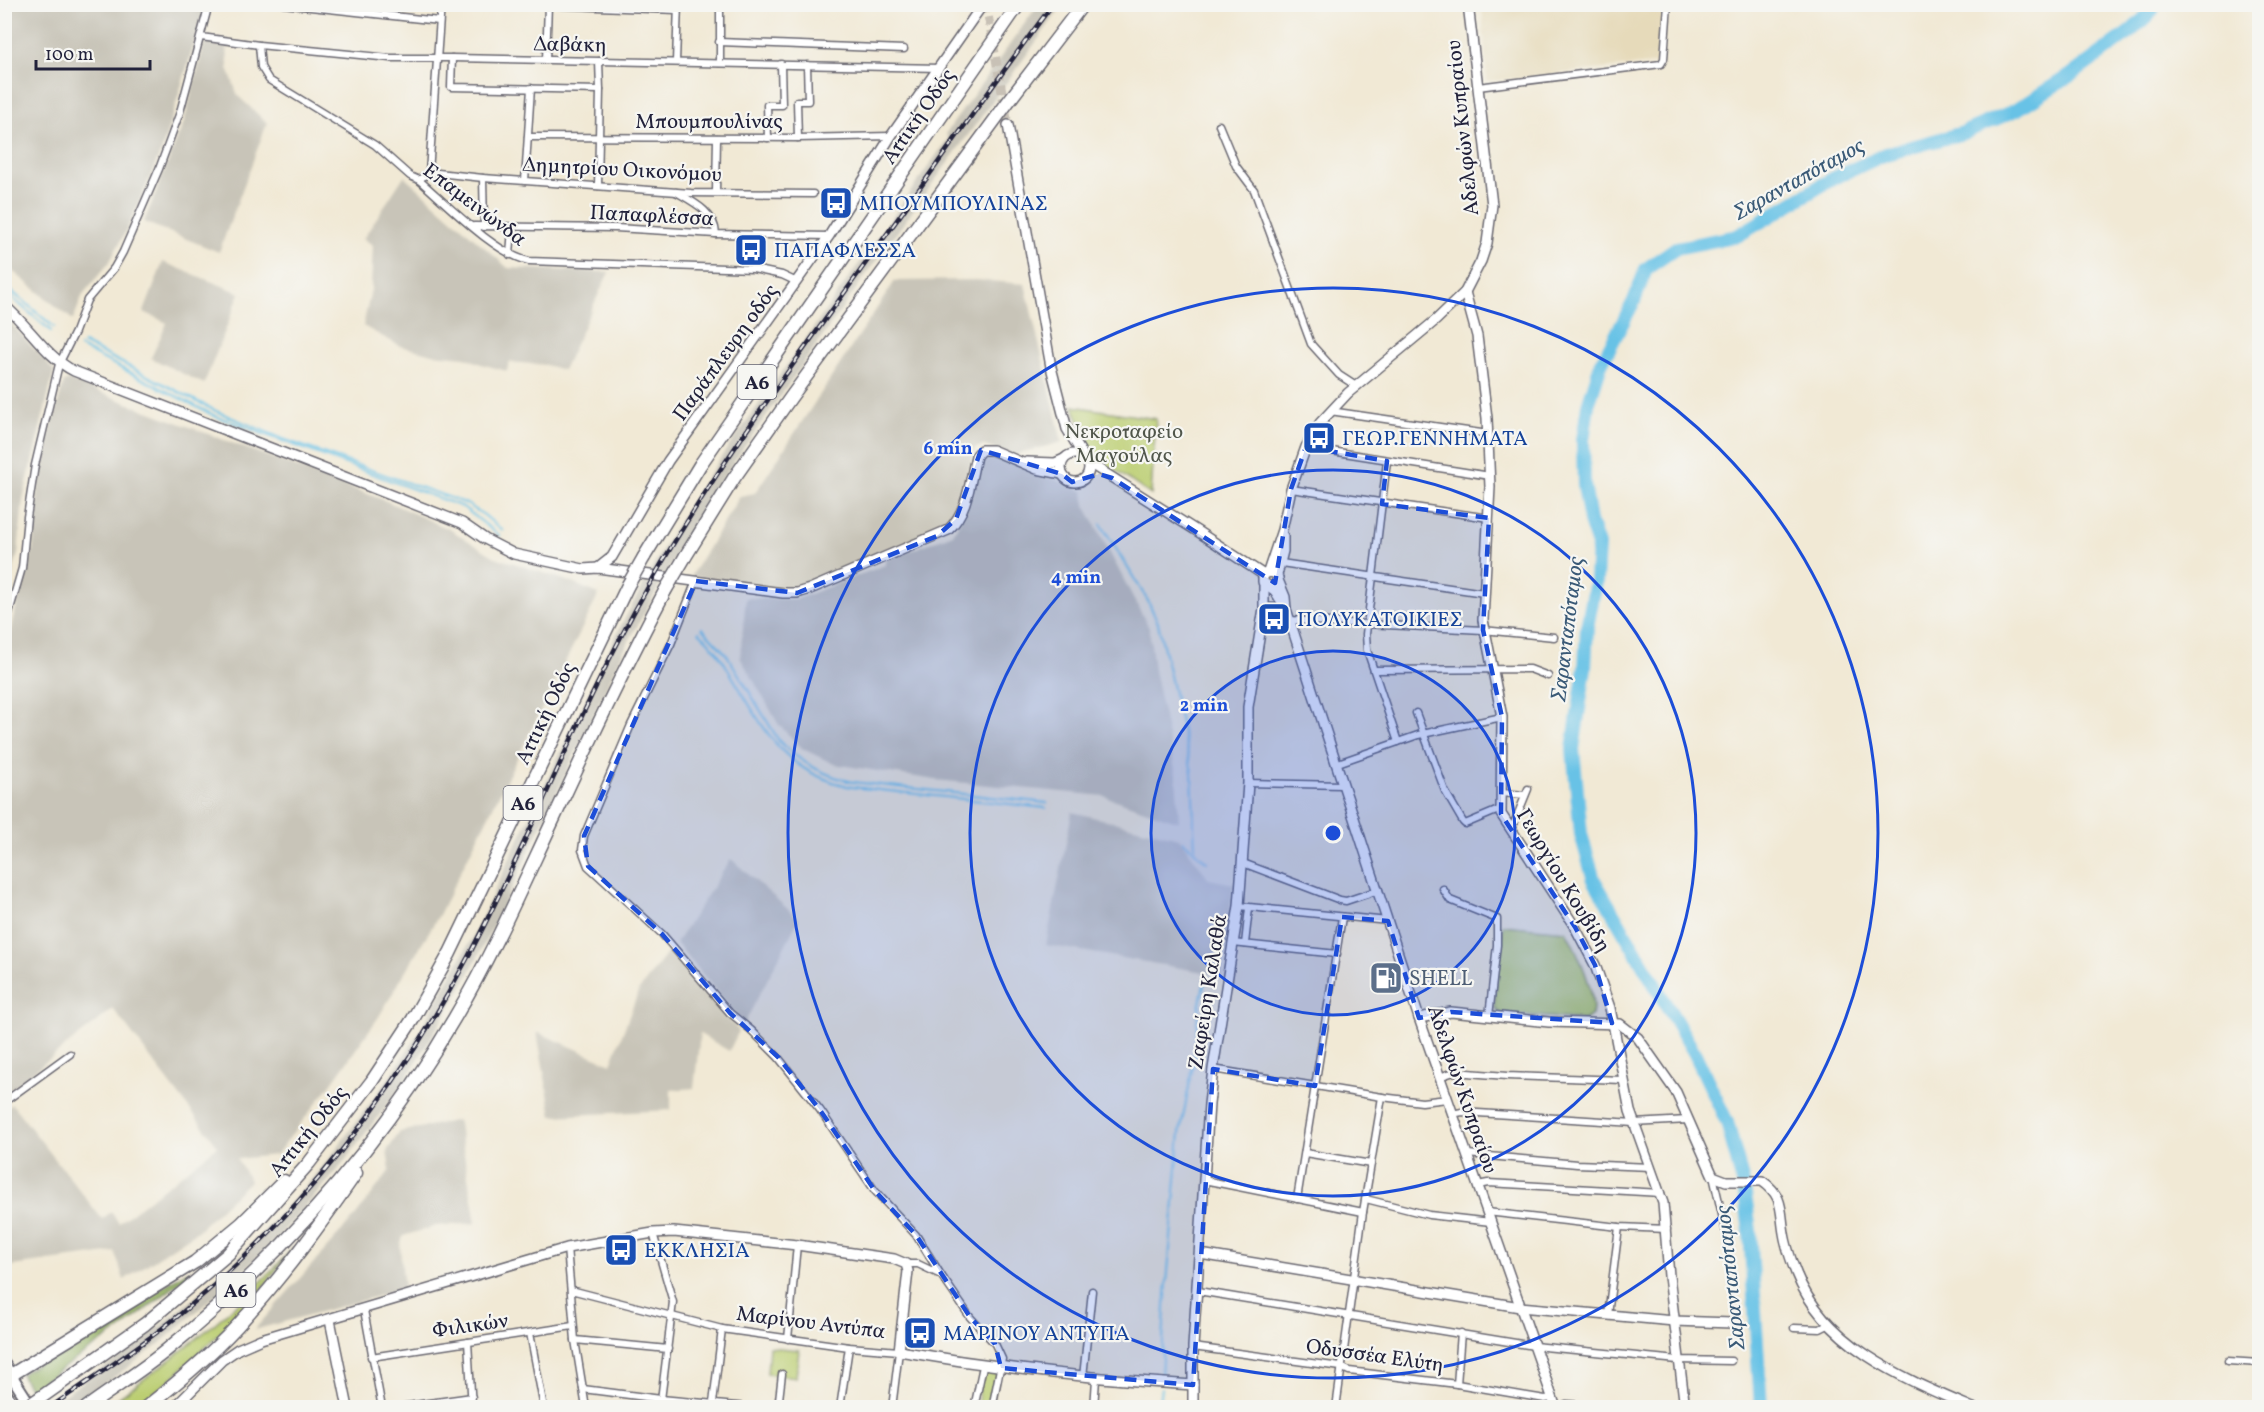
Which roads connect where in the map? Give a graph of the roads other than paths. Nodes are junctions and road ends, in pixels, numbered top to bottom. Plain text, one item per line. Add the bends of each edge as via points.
1 (209, 4) edge
2 (441, 4) edge
3 (517, 4) edge
4 (720, 4) edge
5 (975, 4) edge
6 (983, 4) edge
7 (1018, 4) edge
8 (1083, 4) edge
9 (1468, 4) edge
10 (1668, 4) edge
11 (284, 5) edge
12 (548, 5) edge
13 (678, 7) edge
14 (973, 19) junction
15 (439, 21) junction
16 (201, 37) junction
17 (719, 42) junction
18 (259, 45) junction
19 (904, 49) dead end
20 (436, 57) junction
21 (452, 58) junction
22 (546, 60) junction
23 (599, 61) junction
24 (676, 62) junction
25 (720, 63) junction
26 (781, 64) junction
27 (807, 65) junction
28 (940, 68) junction
29 (1478, 87) junction
30 (531, 88) junction
31 (600, 90) junction
32 (1008, 125) tunnel mouth
33 (1220, 125) dead end
34 (891, 136) junction
35 (528, 137) junction
36 (717, 138) junction
37 (768, 138) junction
38 (798, 138) junction
39 (599, 139) junction
40 (429, 172) junction
41 (483, 178) junction
42 (419, 180) junction
43 (525, 181) junction
44 (598, 186) junction
45 (673, 190) junction
46 (716, 192) junction
47 (813, 194) dead end
48 (473, 226) junction
49 (484, 227) junction
50 (512, 228) junction
51 (716, 234) junction
52 (830, 236) junction
53 (510, 255) junction
54 (797, 282) junction
55 (1465, 292) junction
56 (4, 305) edge
57 (60, 364) junction
58 (1356, 386) junction
59 (1330, 411) junction
60 (1067, 429) junction
61 (1488, 434) junction
62 (1306, 447) junction
63 (1065, 458) junction
64 (1086, 460) junction
65 (1387, 460) junction
66 (1022, 462) junction
67 (1062, 474) junction
68 (1490, 476) junction
69 (1086, 477) junction
70 (1121, 483) junction
71 (1291, 489) junction
72 (1382, 504) junction
73 (1489, 518) junction
74 (1282, 530) junction
75 (1281, 562) junction
76 (595, 568) junction
77 (1372, 577) junction
78 (1270, 579) junction
79 (696, 581) junction
80 (1484, 592) junction
81 (1264, 608) junction
82 (1286, 609) junction
83 (1289, 620) junction
84 (1367, 623) junction
85 (4, 630) edge
86 (1484, 630) junction
87 (1554, 637) dead end
88 (1491, 669) junction
89 (1374, 670) junction
90 (1548, 676) dead end
91 (1416, 713) dead end
92 (1502, 717) junction
93 (1425, 734) junction
94 (1398, 742) junction
95 (1335, 764) junction
96 (1248, 783) junction
97 (1342, 785) junction
98 (1501, 793) junction
99 (1501, 809) junction
100 (1511, 831) junction
101 (1243, 863) junction
102 (1443, 889) dead end
103 (1378, 890) junction
104 (1239, 906) junction
105 (1249, 908) junction
106 (1342, 917) junction
107 (1388, 921) junction
108 (1233, 943) junction
109 (1245, 944) junction
110 (1337, 954) junction
111 (1489, 1016) junction
112 (1419, 1018) junction
113 (1612, 1023) junction
114 (70, 1054) dead end
115 (1213, 1069) junction
116 (1439, 1077) junction
117 (1623, 1080) junction
118 (1315, 1086) junction
119 (1382, 1097) junction
120 (1447, 1099) junction
121 (4, 1102) edge
122 (1452, 1114) junction
123 (1688, 1120) junction
124 (1634, 1123) junction
125 (366, 1150) junction
126 (1305, 1153) junction
127 (1467, 1154) junction
128 (309, 1163) junction
129 (1371, 1164) junction
130 (1652, 1167) junction
131 (1713, 1176) junction
132 (1204, 1180) junction
133 (1478, 1185) junction
134 (1661, 1193) junction
135 (1297, 1199) junction
136 (1366, 1199) junction
137 (1364, 1212) junction
138 (1487, 1212) junction
139 (1491, 1222) junction
140 (1619, 1227) junction
141 (1667, 1229) junction
142 (1726, 1232) dead end
143 (653, 1233) junction
144 (797, 1245) junction
145 (567, 1248) junction
146 (1200, 1254) junction
147 (906, 1264) junction
148 (941, 1275) junction
149 (1354, 1278) junction
150 (571, 1290) junction
151 (1198, 1291) junction
152 (1092, 1292) dead end
153 (1520, 1307) junction
154 (364, 1310) junction
155 (1349, 1314) junction
156 (1608, 1315) junction
157 (673, 1316) junction
158 (330, 1320) junction
159 (1674, 1322) junction
160 (1732, 1323) dead end
161 (1830, 1324) junction
162 (573, 1326) junction
163 (1794, 1328) dead end
164 (722, 1329) junction
165 (530, 1333) junction
166 (1461, 1333) junction
167 (788, 1339) junction
168 (575, 1340) junction
169 (468, 1342) junction
170 (1534, 1346) junction
171 (849, 1347) junction
172 (1193, 1347) junction
173 (668, 1349) junction
174 (899, 1352) junction
175 (371, 1357) junction
176 (1678, 1360) junction
177 (1731, 1361) dead end
178 (2228, 1361) dead end
179 (2259, 1363) edge
180 (4, 1364) edge
181 (983, 1366) junction
182 (1341, 1367) junction
183 (1001, 1368) junction
184 (782, 1374) dead end
185 (11, 1375) junction
186 (1083, 1377) junction
187 (1096, 1379) junction
188 (1457, 1384) junction
189 (1193, 1385) junction
190 (583, 1389) junction
191 (5, 1392) edge
192 (471, 1397) junction
193 (1552, 1398) junction
194 (661, 1399) junction
195 (36, 1402) edge
196 (713, 1403) junction
197 (15, 1407) edge
198 (25, 1407) edge
199 (86, 1407) edge
200 (145, 1407) edge
201 (174, 1407) edge
202 (348, 1407) edge
203 (382, 1407) edge
204 (393, 1407) edge
205 (472, 1407) edge
206 (544, 1407) edge
207 (586, 1407) edge
208 (660, 1407) edge
209 (758, 1407) edge
210 (778, 1407) edge
211 (840, 1407) edge
212 (892, 1407) edge
213 (974, 1407) edge
214 (992, 1407) edge
215 (1094, 1407) edge
216 (1193, 1407) edge
217 (1336, 1407) edge
218 (1558, 1407) edge
219 (1631, 1407) edge
220 (1684, 1407) edge
221 (1973, 1407) edge

1 - 16 street
2 - 15 street
3 - 12 street
4 - 17 street
5 - 14 street
6 - 14 street, Παράπλευρη οδός
7 - 128 highway, Αττική Οδός / Α6, bridge via 700,465 628,585 519,813 414,1019 372,1082
8 - 125 highway, Α6, bridge via 734,478 665,591 611,695 479,972 426,1065
9 - 29 street, Αδελφών Κυπραίου
10 - 29 street via 1661,64
11 - 15 street
12 - 13 street
12 - 22 street
13 - 24 street
14 - 28 street, Παράπλευρη οδός
15 - 20 street
16 - 18 street, Δαβάκη
16 - 57 street via 159,170 123,252 87,300
17 - 19 street
17 - 25 street
18 - 20 street, Δαβάκη via 390,58
18 - 42 street, Επαμεινώνδα via 261,68 269,80 369,141
20 - 21 street, Δαβάκη
20 - 40 street
21 - 22 street, Δαβάκη
21 - 30 street via 451,87
22 - 23 street, Δαβάκη
23 - 24 street, Δαβάκη
23 - 31 street
24 - 25 street, Δαβάκη
25 - 26 street, Δαβάκη
26 - 27 street, Δαβάκη
26 - 37 street via 782,105 767,105
27 - 28 street, Δαβάκη
27 - 38 street via 808,101 797,101
28 - 34 street, Παράπλευρη οδός
29 - 55 street, Αδελφών Κυπραίου via 1491,205 1484,252
30 - 31 street
30 - 35 street
31 - 39 street
32 - 60 street via 1051,367
33 - 58 street via 1236,166 1254,190 1311,344 1339,375
34 - 38 street, Μπουμπουλίνας
34 - 52 street, Παράπλευρη οδός
35 - 39 street, Μπουμπουλίνας
35 - 43 street
36 - 37 street, Μπουμπουλίνας
36 - 39 street, Μπουμπουλίνας
36 - 46 street
37 - 38 street, Μπουμπουλίνας
39 - 44 street
40 - 41 street, Δημητρίου Οικονόμου
40 - 42 street
41 - 43 street, Δημητρίου Οικονόμου
41 - 49 street
42 - 48 street, Επαμεινώνδα
43 - 44 street, Δημητρίου Οικονόμου
44 - 45 street, Δημητρίου Οικονόμου
45 - 46 street, Δημητρίου Οικονόμου
45 - 51 street via 707,213
46 - 47 street, Δημητρίου Οικονόμου
48 - 49 street, Παπαφλέσσα
48 - 53 street, Επαμεινώνδα
49 - 50 street, Παπαφλέσσα
50 - 51 street, Παπαφλέσσα via 616,228
50 - 53 street
51 - 52 street, Παπαφλέσσα
52 - 54 street, Παράπλευρη οδός
53 - 54 street, Επαμεινώνδα via 529,261 753,269
54 - 76 street, Παράπλευρη οδός via 668,461 612,557
55 - 58 street, Αδελφών Κυπραίου
55 - 61 street, Γεωργίου Κουβίδη via 1477,336
56 - 57 street
57 - 76 street via 462,523 514,554 583,569
57 - 85 street via 35,465 22,568
58 - 59 street, Αδελφών Κυπραίου
59 - 61 street
59 - 62 street, Αδελφών Κυπραίου
60 - 63 street
60 - 64 street
61 - 68 street, Γεωργίου Κουβίδη
62 - 65 street
62 - 71 street, Αδελφών Κυπραίου
63 - 64 street via 1073,454
63 - 66 street via 1055,463
63 - 67 street
64 - 69 street
64 - 70 street
65 - 68 street
65 - 72 street
66 - 67 street via 1048,473
66 - 79 street via 992,450 981,450 976,456 966,500 948,530 810,589 783,593
67 - 69 street via 1072,482
68 - 73 street, Γεωργίου Κουβίδη
69 - 70 street via 1104,475
70 - 78 street
71 - 72 street
71 - 74 street, Αδελφών Κυπραίου
72 - 73 street
72 - 77 street
73 - 80 street, Γεωργίου Κουβίδη
74 - 75 street, Αδελφών Κυπραίου
74 - 78 street, Αδελφών Κυπραίου
75 - 77 street
75 - 78 street, Αδελφών Κυπραίου
76 - 79 street
77 - 80 street
77 - 84 street
78 - 81 street, Ζαφείρη Καλαθά
78 - 82 street, Αδελφών Κυπραίου
79 - 148 street via 584,836 584,858 594,872 662,934 730,1013 778,1057 875,1191 916,1235
80 - 86 street, Γεωργίου Κουβίδη
81 - 82 street
81 - 96 street, Ζαφείρη Καλαθά via 1248,707
82 - 83 street, Αδελφών Κυπραίου
83 - 84 street
83 - 95 street, Αδελφών Κυπραίου
84 - 86 street
84 - 89 street via 1367,650
86 - 87 street
86 - 88 street, Γεωργίου Κουβίδη
88 - 89 street
88 - 90 street via 1530,669
88 - 92 street, Γεωργίου Κουβίδη
89 - 94 street
91 - 93 street
92 - 93 street
92 - 98 street, Γεωργίου Κουβίδη
93 - 94 street
93 - 99 street via 1445,791 1465,824
94 - 95 street
95 - 97 street, Αδελφών Κυπραίου
96 - 97 street
96 - 101 street, Ζαφείρη Καλαθά
97 - 103 street, Αδελφών Κυπραίου
98 - 99 street, Γεωργίου Κουβίδη
98 - 100 street via 1526,792
99 - 100 street, Γεωργίου Κουβίδη
100 - 113 street, Γεωργίου Κουβίδη via 1575,927 1595,965
101 - 103 street via 1340,900
101 - 104 street, Ζαφείρη Καλαθά
102 - 111 street via 1450,900 1497,919
103 - 107 street, Αδελφών Κυπραίου
104 - 105 street
104 - 108 street, Ζαφείρη Καλαθά
105 - 106 street
105 - 109 street
106 - 107 street
106 - 110 street
107 - 112 street, Αδελφών Κυπραίου
108 - 109 street
108 - 115 street, Ζαφείρη Καλαθά
109 - 110 street
110 - 118 street
111 - 112 street via 1451,1012
111 - 113 street
112 - 116 street, Αδελφών Κυπραίου
113 - 117 street, Γεωργίου Κουβίδη
113 - 123 street via 1627,1028 1649,1052 1676,1092
114 - 121 street
115 - 118 street
115 - 132 street, Ζαφείρη Καλαθά
116 - 117 street via 1454,1071
116 - 120 street, Αδελφών Κυπραίου
117 - 124 street, Γεωργίου Κουβίδη
118 - 119 street
118 - 126 street
119 - 120 street via 1422,1102
119 - 129 street
120 - 122 street, Αδελφών Κυπραίου
122 - 124 street
122 - 127 street, Αδελφών Κυπραίου
123 - 124 street
123 - 131 street
124 - 130 street, Γεωργίου Κουβίδη
125 - 199 highway, Α6 via 308,1218 250,1277 168,1350
125 - 200 highway via 357,1172 331,1209 247,1316
126 - 129 street
126 - 135 street
127 - 130 street
127 - 133 street, Αδελφών Κυπραίου
128 - 185 highway via 291,1174 241,1224 195,1262
128 - 195 highway, Αττική Οδός / Α6 via 228,1254 144,1324
129 - 136 street
130 - 134 street, Γεωργίου Κουβίδη
131 - 142 street
131 - 161 street via 1720,1180 1762,1181 1768,1186 1779,1200 1786,1243 1797,1275
132 - 135 street
132 - 146 street, Ζαφείρη Καλαθά
133 - 134 street
133 - 138 street, Αδελφών Κυπραίου
134 - 141 street, Γεωργίου Κουβίδη
135 - 137 street
136 - 137 street
136 - 139 street via 1429,1215
137 - 149 street
138 - 139 street, Αδελφών Κυπραίου
138 - 140 street
139 - 153 street, Αδελφών Κυπραίου
140 - 141 street
140 - 156 street
141 - 159 street, Γεωργίου Κουβίδη
143 - 144 street
143 - 145 street
143 - 157 street via 673,1302
144 - 147 street
144 - 167 street
145 - 150 street
145 - 154 street
146 - 149 street
146 - 151 street, Ζαφείρη Καλαθά
147 - 148 street via 918,1264
147 - 174 street
148 - 183 street via 970,1317 995,1344 1002,1359
149 - 153 street
149 - 155 street
150 - 157 street, Μαρίνου Αντύπα
150 - 162 street
151 - 155 street
151 - 172 street, Ζαφείρη Καλαθά
152 - 186 street
153 - 156 street
153 - 170 street, Αδελφών Κυπραίου
154 - 158 street
154 - 175 street
155 - 166 street
155 - 182 street
156 - 159 street
157 - 164 street, Μαρίνου Αντύπα
157 - 173 street
158 - 201 street via 238,1349
158 - 202 street
159 - 160 street
159 - 176 street, Γεωργίου Κουβίδη
161 - 163 street via 1820,1329
161 - 221 street via 1887,1369
162 - 165 street, Φιλικών
162 - 168 street
164 - 167 street, Μαρίνου Αντύπα
164 - 196 street
165 - 169 street, Φιλικών
165 - 206 street
166 - 170 street
166 - 188 street
167 - 171 street, Μαρίνου Αντύπα
168 - 173 street
168 - 190 street
169 - 175 street, Φιλικών
169 - 192 street
170 - 176 street
170 - 193 street, Αδελφών Κυπραίου
171 - 174 street, Μαρίνου Αντύπα
171 - 211 street
172 - 182 street, Οδυσσέα Ελύτη
172 - 189 street, Ζαφείρη Καλαθά
173 - 194 street
174 - 181 street, Μαρίνου Αντύπα
174 - 212 street
175 - 203 street
176 - 177 street
176 - 220 street, Γεωργίου Κουβίδη
178 - 179 street
180 - 185 main road
181 - 183 street, Μαρίνου Αντύπα
181 - 213 street
182 - 188 street, Οδυσσέα Ελύτη
182 - 217 street
183 - 186 street, Μαρίνου Αντύπα
183 - 214 street
184 - 210 street
185 - 191 main road
185 - 195 main road
186 - 187 street, Μαρίνου Αντύπα
187 - 189 street, Μαρίνου Αντύπα
187 - 215 street
188 - 193 street, Οδυσσέα Ελύτη
189 - 216 street, Ζαφείρη Καλαθά
190 - 194 street
190 - 207 street
191 - 197 main road
192 - 204 street
192 - 205 street
193 - 218 street, Αδελφών Κυπραίου
194 - 196 street
194 - 208 street
195 - 198 highway, Αττική Οδός / Α6, bridge
196 - 209 street
218 - 219 street

